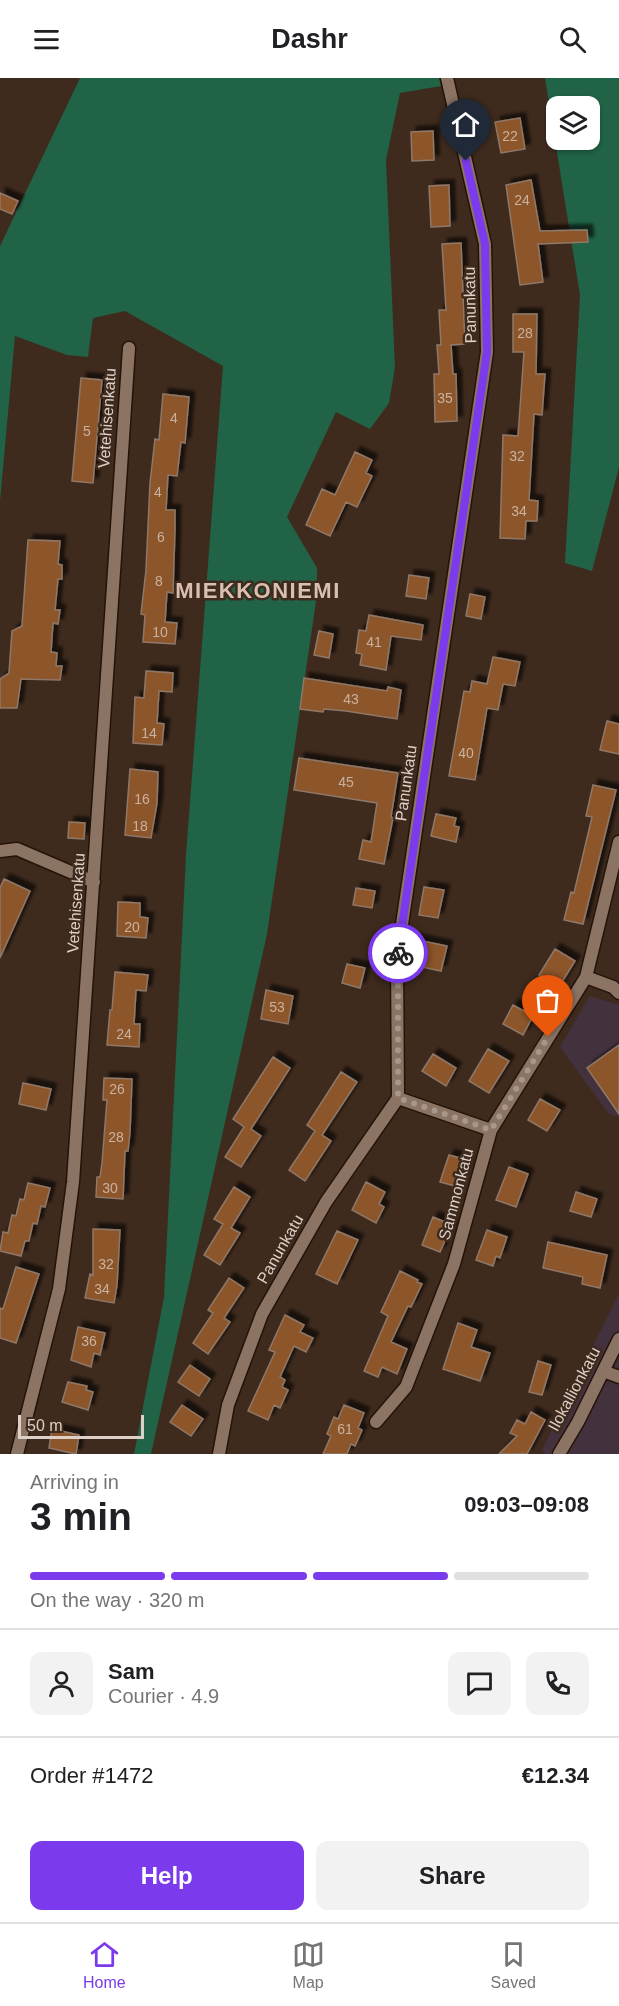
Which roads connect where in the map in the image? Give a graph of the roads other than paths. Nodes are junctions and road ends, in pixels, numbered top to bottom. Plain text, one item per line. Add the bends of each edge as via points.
1 (447, 78) edge
2 (129, 348) dead end
3 (619, 842) edge
4 (0, 850) edge
5 (94, 882) junction
6 (586, 977) junction
7 (619, 993) edge
8 (398, 1098) junction
9 (491, 1130) junction
10 (619, 1339) edge
11 (603, 1371) junction
12 (619, 1377) edge
13 (376, 1422) dead end
14 (17, 1454) edge
15 (219, 1454) edge
16 (558, 1454) edge

1 - 8 street, Panunkatu via 485,244 487,352 397,958
2 - 5 street, Vetehisenkatu
3 - 6 street, Sammonkatu
4 - 5 street via 17,849
5 - 14 street, Vetehisenkatu via 73,1182 59,1289
6 - 7 street
6 - 9 street, Sammonkatu
8 - 9 street
8 - 15 street, Panunkatu via 326,1202 262,1314 228,1405
9 - 13 street, Sammonkatu via 454,1264 406,1387
10 - 11 street, Ilokallionkatu
11 - 12 street
11 - 16 street, Ilokallionkatu

